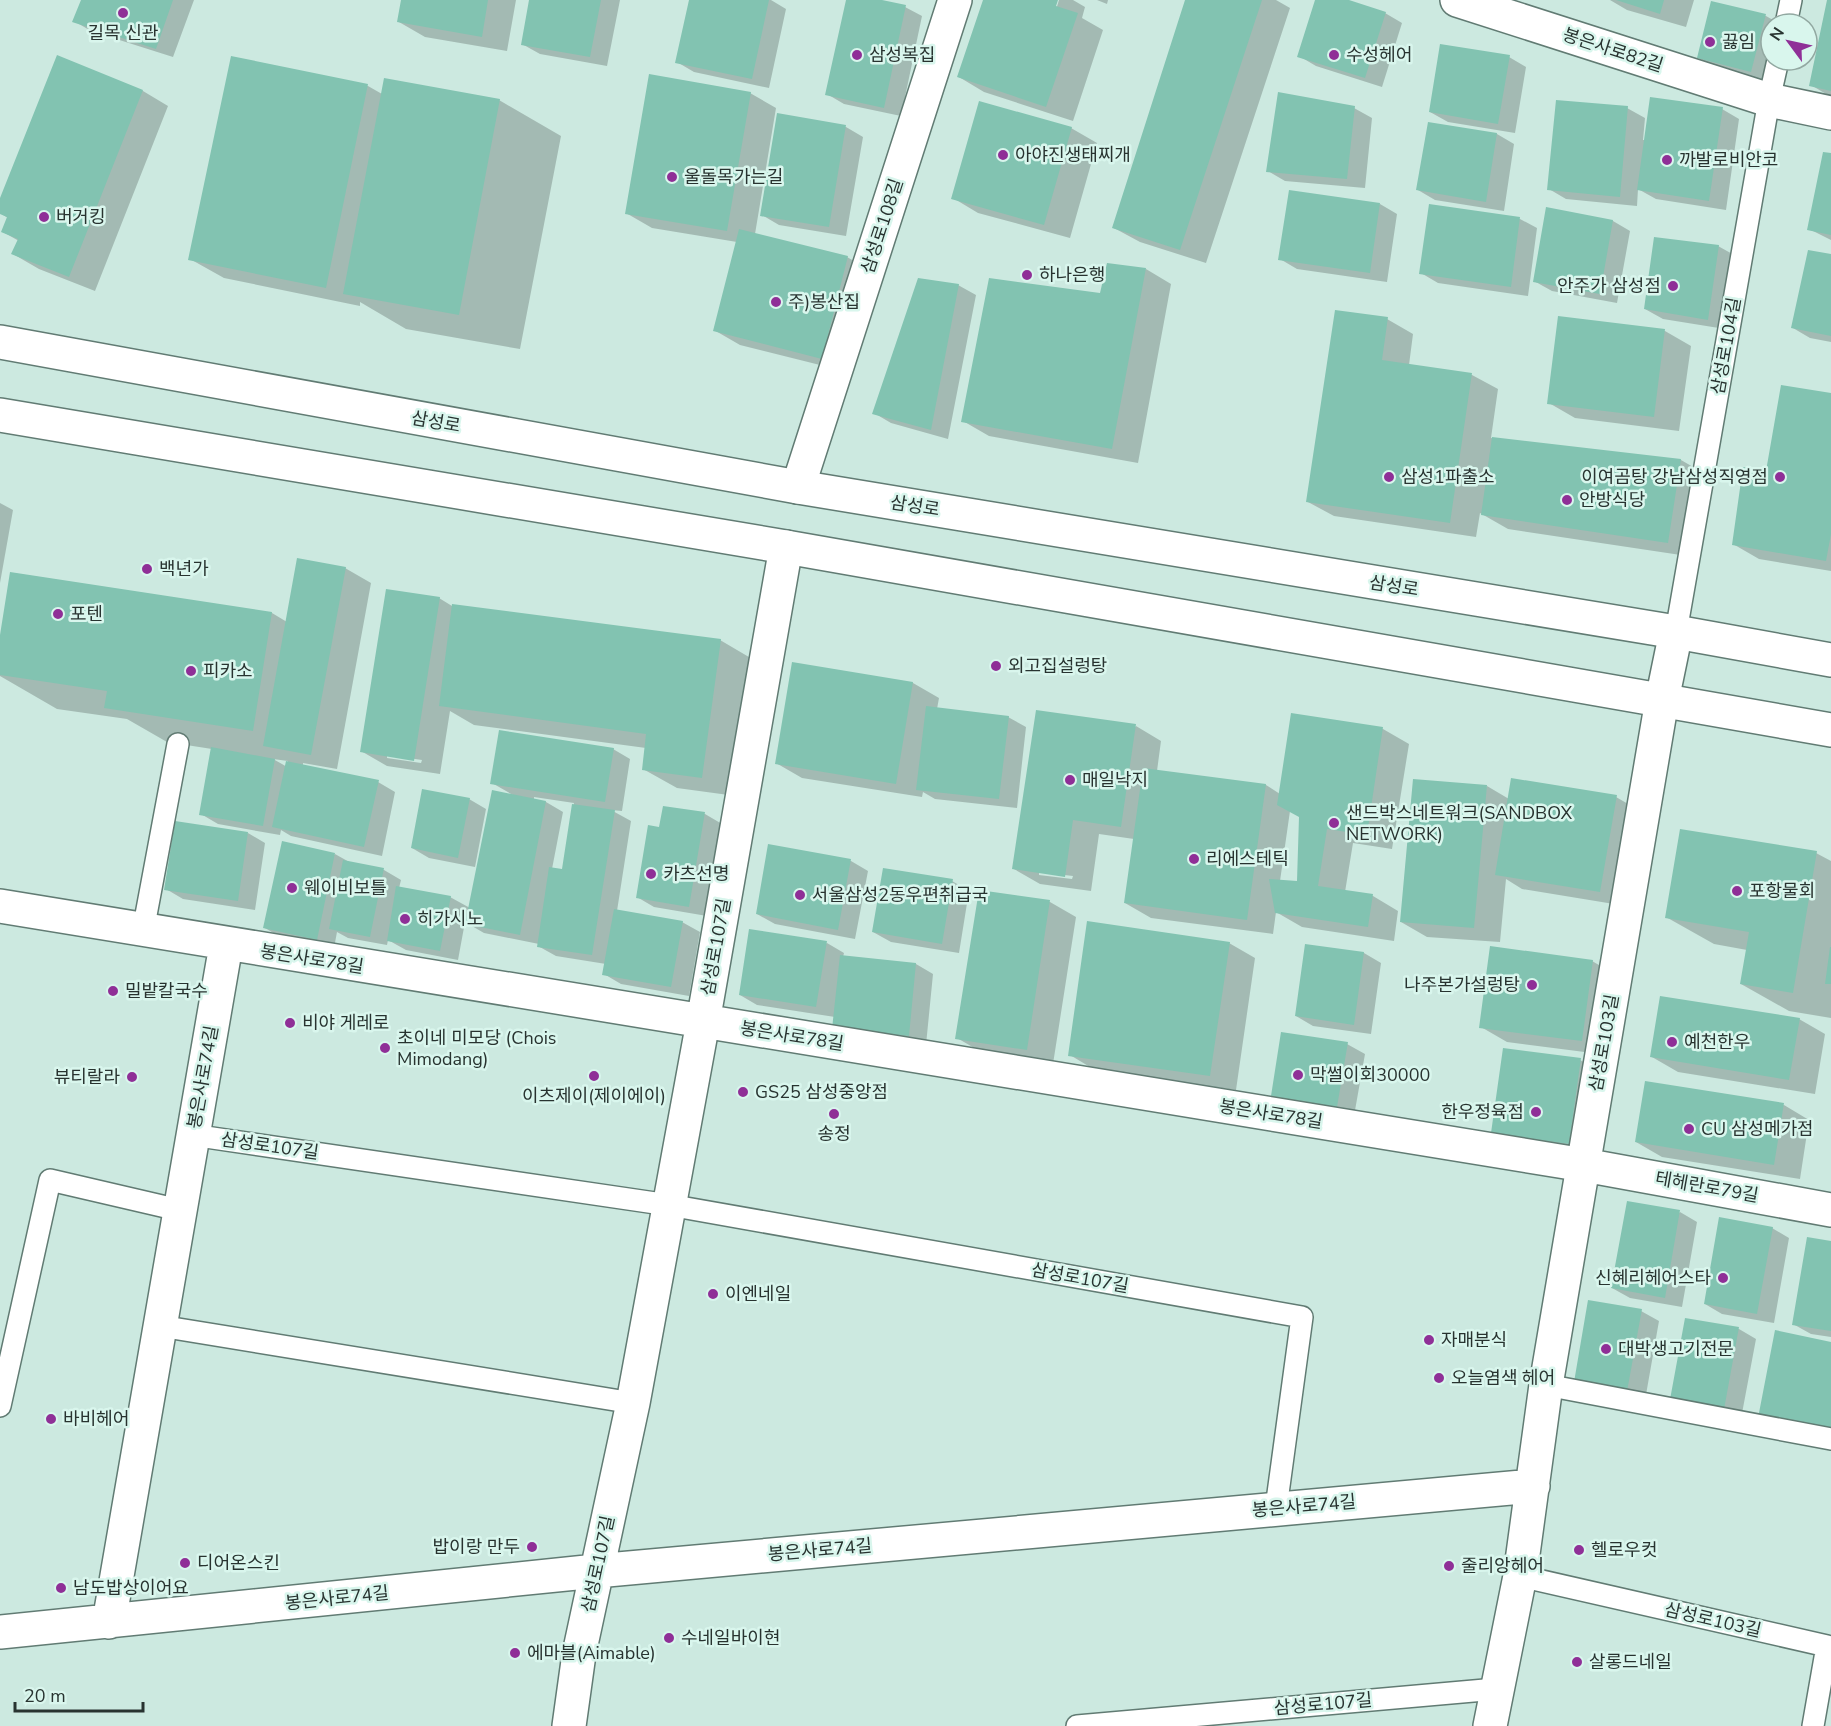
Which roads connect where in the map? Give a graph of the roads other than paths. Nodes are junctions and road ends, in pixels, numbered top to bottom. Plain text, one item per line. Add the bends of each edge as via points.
1 (955, 0) edge
2 (1457, 0) edge
3 (1775, 72) edge
4 (1769, 100) junction
5 (1831, 113) edge
6 (0, 342) edge
7 (0, 415) edge
8 (798, 487) junction
9 (786, 547) junction
10 (1676, 632) junction
11 (1831, 660) edge
12 (1662, 700) junction
13 (1831, 730) edge
14 (178, 744) dead end
15 (0, 906) edge
16 (143, 931) junction
17 (226, 945) junction
18 (703, 1022) junction
19 (192, 1135) junction
20 (1584, 1165) junction
21 (669, 1205) junction
22 (1831, 1209) edge
23 (179, 1210) junction
24 (160, 1326) junction
25 (1546, 1385) junction
26 (633, 1403) junction
27 (0, 1406) edge
28 (1831, 1439) edge
29 (1533, 1486) junction
30 (1276, 1508) junction
31 (596, 1571) junction
32 (1520, 1576) junction
33 (108, 1622) junction
34 (0, 1632) edge
35 (1496, 1689) junction
36 (569, 1726) edge
37 (1077, 1726) edge
38 (1490, 1726) edge
39 (1813, 1726) edge

1 - 8 street, 삼성로108길
2 - 4 street, 봉은사로82길
3 - 4 lane, 삼성로104길
4 - 5 street, 봉은사로82길
4 - 10 lane, 삼성로104길
6 - 8 street, 삼성로
7 - 9 street
8 - 10 street, 삼성로
9 - 12 street
9 - 18 street, 삼성로107길
10 - 11 street, 삼성로
10 - 12 street, 삼성로103길
12 - 13 street
12 - 20 street, 삼성로103길
14 - 16 lane
15 - 16 street, 봉은사로78길
16 - 17 street, 봉은사로78길
17 - 18 street, 봉은사로78길
17 - 19 street, 봉은사로74길
18 - 20 street, 봉은사로78길
18 - 21 street, 삼성로107길
19 - 21 lane, 삼성로107길
19 - 23 street, 봉은사로74길
20 - 22 street, 테헤란로79길
20 - 25 street, 삼성로103길
21 - 26 street, 삼성로107길
21 - 30 lane, 삼성로107길 via 1302,1317
23 - 24 street, 봉은사로74길
23 - 27 lane via 50,1180
24 - 26 lane
24 - 33 street, 봉은사로74길
25 - 28 lane
25 - 29 street, 삼성로103길
26 - 31 street, 삼성로107길
29 - 30 street, 봉은사로74길
29 - 32 street, 삼성로103길
30 - 31 street, 봉은사로74길
31 - 33 street, 봉은사로74길
31 - 36 street, 삼성로107길
32 - 35 street, 삼성로103길
32 - 39 lane, 삼성로103길 via 1827,1646
33 - 34 street, 봉은사로74길
35 - 37 lane, 삼성로107길
35 - 38 street, 삼성로103길

